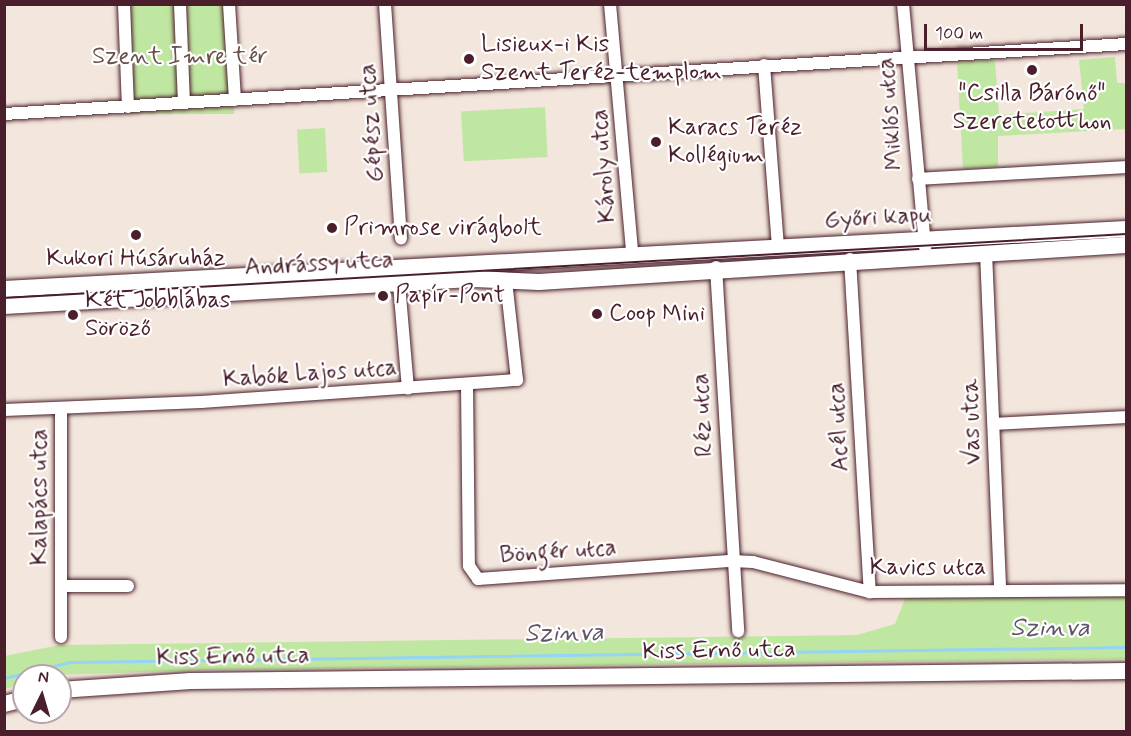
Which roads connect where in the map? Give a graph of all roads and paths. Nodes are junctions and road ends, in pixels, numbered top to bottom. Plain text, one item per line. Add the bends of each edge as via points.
1 (124, 4) edge
2 (180, 4) edge
3 (229, 4) edge
4 (385, 4) edge
5 (610, 4) edge
6 (903, 4) edge
7 (1126, 44) edge
8 (907, 54) junction
9 (764, 65) junction
10 (619, 77) junction
11 (391, 91) junction
12 (235, 100) junction
13 (184, 103) junction
14 (128, 106) junction
15 (4, 114) edge
16 (1126, 167) edge
17 (918, 179) junction
18 (1126, 230) edge
19 (401, 238) dead end
20 (1126, 245) edge
21 (778, 246) junction
22 (925, 248) junction
23 (632, 252) junction
24 (986, 252) junction
25 (850, 259) junction
26 (716, 267) junction
27 (637, 276) joint
28 (506, 279) junction
29 (399, 284) junction
30 (4, 289) edge
31 (4, 306) edge
32 (467, 384) junction
33 (408, 389) junction
34 (61, 409) junction
35 (4, 410) edge
36 (1126, 417) edge
37 (994, 424) junction
38 (732, 561) junction
39 (61, 586) junction
40 (128, 586) dead end
41 (1000, 589) junction
42 (1126, 590) edge
43 (870, 592) junction
44 (738, 631) dead end
45 (61, 637) dead end
46 (1126, 671) edge
47 (72, 689) edge

1 - 14 street
2 - 13 street
3 - 12 street
4 - 11 street, Gépész utca
5 - 10 street, Károly utca
6 - 8 street, Miklós utca
7 - 8 street
8 - 9 street
8 - 17 street, Miklós utca
9 - 10 street
9 - 21 street
10 - 11 street
10 - 23 street, Károly utca
11 - 12 street
11 - 19 street, Gépész utca
12 - 13 street
13 - 14 street
14 - 15 street
16 - 17 street
17 - 22 street, Miklós utca
18 - 22 street, Győri kapu
20 - 24 street, Győri kapu
21 - 22 street, Győri kapu
21 - 23 street, Győri kapu
22 - 24 street, Győri kapu
22 - 25 street, Győri kapu
23 - 30 street, Andrássy utca via 475,266
24 - 37 street, Vas utca
25 - 26 street, Győri kapu
25 - 43 street, Acél utca
26 - 27 street, Győri kapu
26 - 38 street, Réz utca
27 - 28 street, Andrássy utca
28 - 29 street, Andrássy utca
28 - 32 street, Kabók Lajos utca via 518,380
29 - 31 street, Andrássy utca
29 - 33 street
32 - 33 street, Kabók Lajos utca
32 - 38 street, Böngér utca via 471,575
33 - 34 street, Kabók Lajos utca
34 - 35 street, Kabók Lajos utca
34 - 39 street, Kalapács utca
36 - 37 street
37 - 41 street, Vas utca
38 - 43 street, Kavics utca via 753,562
38 - 44 street, Réz utca
39 - 40 street, Kalapács utca
39 - 45 street, Kalapács utca
41 - 42 street, Kavics utca
41 - 43 street, Kavics utca
46 - 47 street, Kiss Ernő utca via 191,681

